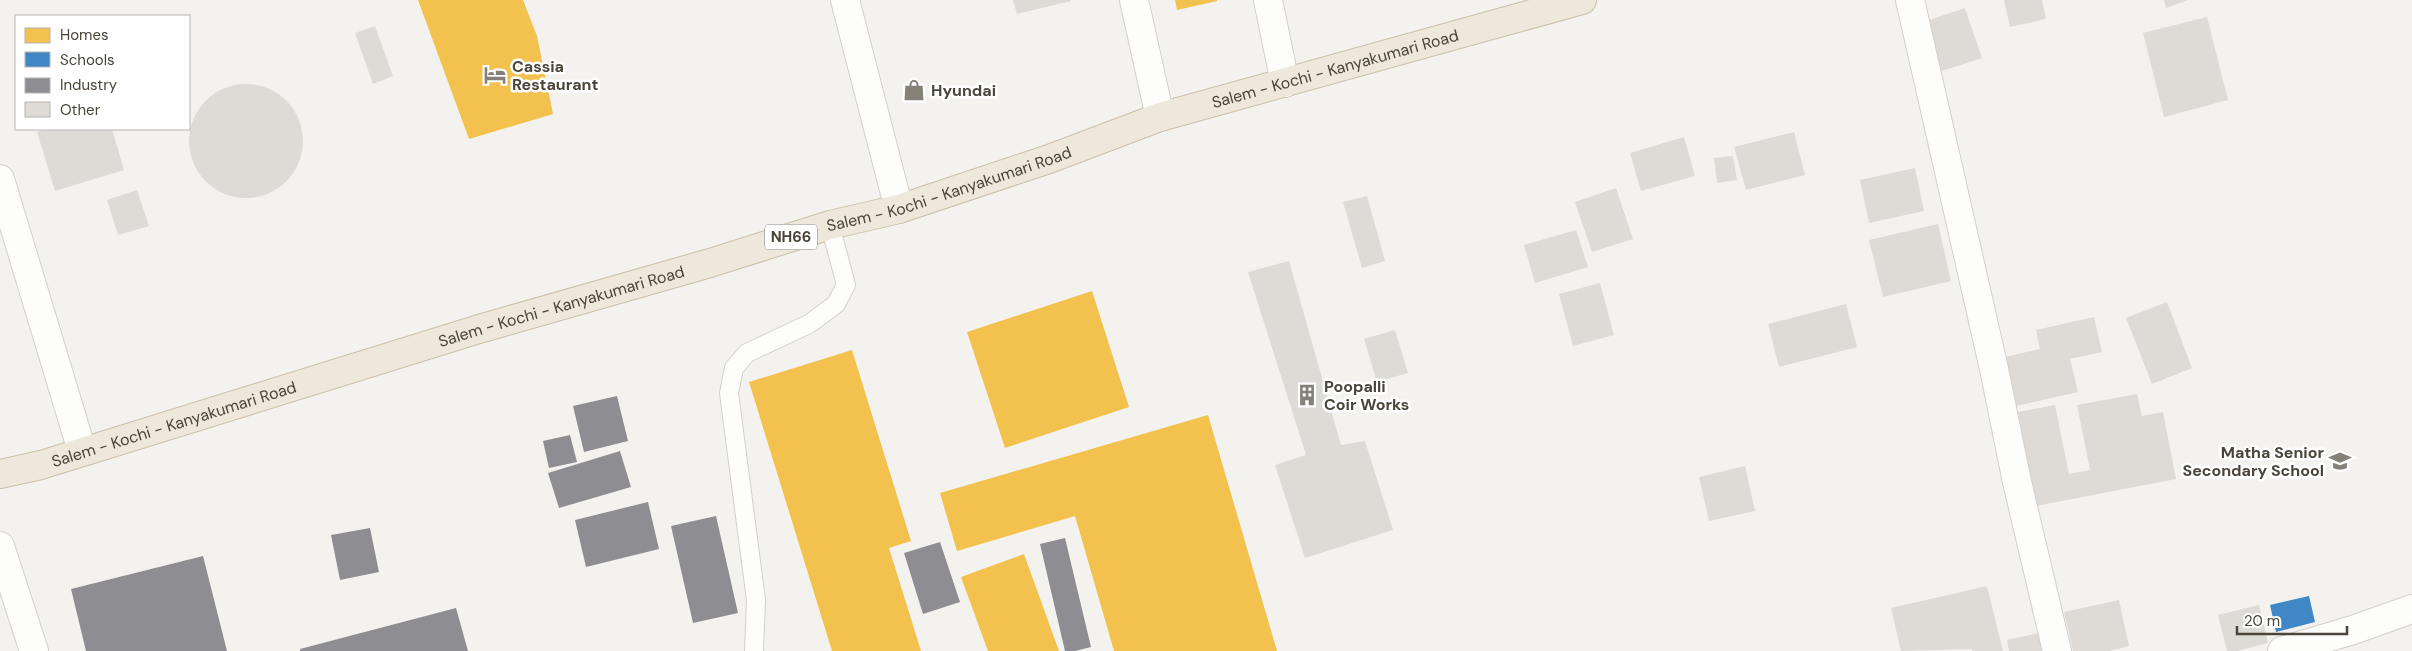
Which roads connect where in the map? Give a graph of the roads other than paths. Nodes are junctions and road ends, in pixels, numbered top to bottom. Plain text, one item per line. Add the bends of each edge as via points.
1 (845, 0) edge
2 (1134, 0) edge
3 (1268, 0) edge
4 (1582, 0) edge
5 (1910, 0) edge
6 (1285, 84) junction
7 (1160, 118) junction
8 (0, 179) edge
9 (899, 209) junction
10 (830, 225) junction
11 (82, 451) junction
12 (0, 474) edge
13 (0, 546) edge
14 (2412, 609) edge
15 (34, 651) edge
16 (754, 651) edge
17 (2057, 651) edge
18 (2282, 651) edge

1 - 9 street
2 - 7 street
3 - 6 street
4 - 6 highway, Salem - Kochi - Kanyakumari Road / NH66
5 - 17 street
6 - 7 highway, Salem - Kochi - Kanyakumari Road / NH66
7 - 9 highway, Salem - Kochi - Kanyakumari Road / NH66
8 - 11 street
9 - 10 highway, Salem - Kochi - Kanyakumari Road / NH66
10 - 11 highway, Salem - Kochi - Kanyakumari Road / NH66
10 - 16 lane via 846,285 836,304 809,324 747,353 734,368 729,393 756,600
11 - 12 highway, Salem - Kochi - Kanyakumari Road / NH66
13 - 15 street
14 - 18 street

